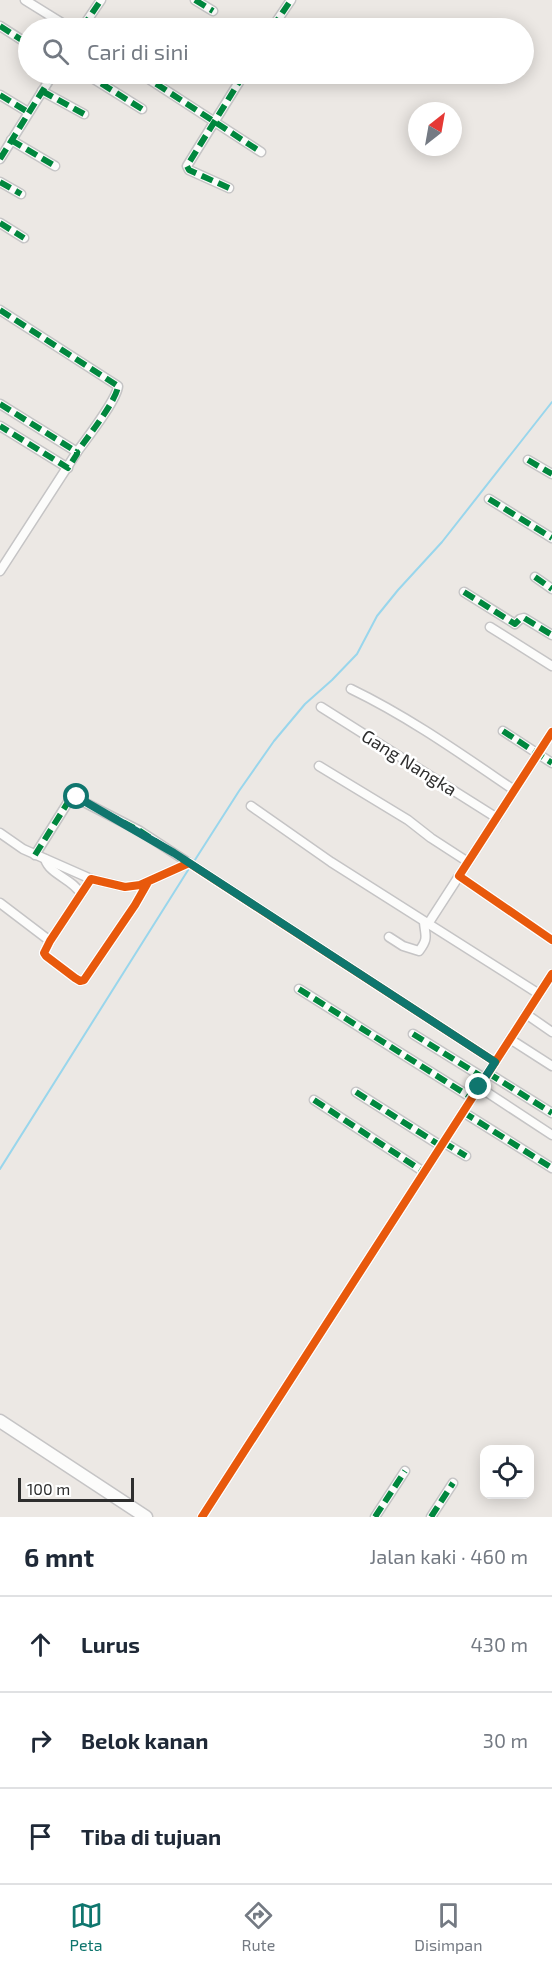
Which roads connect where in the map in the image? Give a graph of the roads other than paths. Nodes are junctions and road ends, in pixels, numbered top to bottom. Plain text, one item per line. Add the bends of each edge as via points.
1 (25, 0) edge
2 (101, 0) edge
3 (195, 0) edge
4 (291, 0) edge
5 (213, 11) dead end
6 (54, 18) edge
7 (89, 18) edge
8 (279, 18) edge
9 (0, 26) edge
10 (18, 38) edge
11 (47, 84) edge
12 (102, 84) edge
13 (157, 84) edge
14 (238, 84) edge
15 (42, 91) junction
16 (0, 95) edge
17 (142, 109) dead end
18 (28, 112) junction
19 (84, 114) dead end
20 (214, 121) junction
21 (11, 140) junction
22 (261, 152) dead end
23 (0, 159) edge
24 (55, 166) dead end
25 (0, 182) edge
26 (229, 188) dead end
27 (21, 194) dead end
28 (0, 223) edge
29 (24, 238) dead end
30 (0, 310) edge
31 (0, 404) edge
32 (0, 426) edge
33 (77, 452) junction
34 (528, 460) dead end
35 (68, 468) junction
36 (552, 474) edge
37 (489, 499) dead end
38 (552, 538) edge
39 (0, 571) edge
40 (535, 577) dead end
41 (552, 589) edge
42 (464, 592) dead end
43 (490, 627) dead end
44 (552, 635) edge
45 (552, 666) edge
46 (351, 689) dead end
47 (321, 707) dead end
48 (503, 731) dead end
49 (552, 732) edge
50 (538, 753) junction
51 (552, 763) edge
52 (319, 766) dead end
53 (514, 790) junction
54 (251, 806) dead end
55 (496, 818) junction
56 (0, 833) edge
57 (35, 855) junction
58 (45, 859) junction
59 (468, 862) junction
60 (193, 866) junction
61 (459, 876) junction
62 (91, 879) junction
63 (147, 884) junction
64 (81, 894) junction
65 (0, 903) edge
66 (426, 923) junction
67 (389, 938) dead end
68 (552, 940) edge
69 (50, 941) junction
70 (552, 974) edge
71 (299, 988) dead end
72 (539, 994) junction
73 (526, 1014) junction
74 (552, 1032) edge
75 (413, 1034) dead end
76 (510, 1039) junction
77 (495, 1062) junction
78 (552, 1065) edge
79 (486, 1076) junction
80 (479, 1087) junction
81 (356, 1092) dead end
82 (472, 1098) junction
83 (314, 1100) dead end
84 (463, 1112) junction
85 (552, 1113) edge
86 (552, 1135) edge
87 (442, 1144) junction
88 (466, 1156) dead end
89 (552, 1168) edge
90 (424, 1172) junction
91 (0, 1421) edge
92 (405, 1471) dead end
93 (453, 1483) dead end
94 (146, 1517) edge
95 (202, 1517) edge
96 (375, 1517) edge
97 (431, 1517) edge

1 - 6 street
2 - 7 street
3 - 5 street
4 - 8 street
9 - 10 street
11 - 15 street
12 - 17 street
13 - 20 street
14 - 20 street
15 - 18 street
15 - 19 street
16 - 18 street
18 - 21 street
20 - 22 street
20 - 26 street via 187,166
21 - 23 street
21 - 24 street
25 - 27 street
28 - 29 street
30 - 33 street via 118,386 111,403
31 - 33 street
32 - 35 street
33 - 35 street
34 - 36 street
35 - 39 street
37 - 38 street
40 - 41 street
42 - 44 street via 514,624 528,619
43 - 45 street
46 - 53 street via 386,706
47 - 55 street, Gang Nangka
48 - 50 street
49 - 50 street
50 - 51 street
50 - 53 street
52 - 59 street
53 - 55 street
54 - 66 street
55 - 59 street
56 - 57 street
57 - 58 street
57 - 60 street via 69,799 74,797 140,831
58 - 62 street
58 - 64 street
59 - 61 street
60 - 63 street
60 - 77 street
61 - 66 street
61 - 68 street
62 - 63 street via 125,887
62 - 64 street
63 - 69 street via 84,980 75,978 46,956
64 - 69 street
65 - 69 street
66 - 67 street via 426,940 419,951
66 - 72 street
70 - 72 street
71 - 82 street
72 - 73 street
73 - 74 street
73 - 76 street
75 - 79 street
76 - 77 street
76 - 78 street
77 - 79 street
79 - 80 street
79 - 85 street
80 - 82 street
80 - 86 street
81 - 87 street
82 - 84 street
83 - 90 street
84 - 87 street
84 - 89 street
87 - 88 street
87 - 90 street
90 - 95 street
91 - 94 street
92 - 96 street
93 - 97 street

